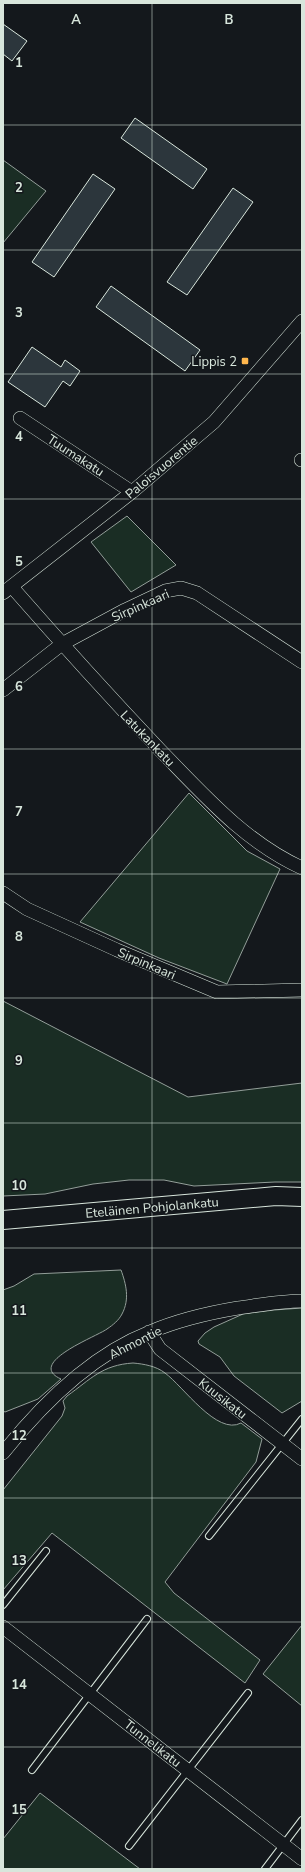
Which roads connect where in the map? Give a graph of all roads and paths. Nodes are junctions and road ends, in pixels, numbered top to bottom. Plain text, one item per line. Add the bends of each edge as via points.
1 (302, 321) edge
2 (20, 418) dead end
3 (132, 492) junction
4 (7, 590) edge
5 (62, 644) junction
6 (302, 662) edge
7 (3, 690) edge
8 (302, 868) edge
9 (3, 894) edge
10 (302, 990) edge
11 (302, 1197) edge
12 (3, 1220) edge
13 (302, 1301) edge
14 (149, 1332) junction
15 (302, 1419) edge
16 (282, 1444) junction
17 (3, 1452) edge
18 (302, 1459) edge
19 (208, 1536) dead end
20 (46, 1550) dead end
21 (3, 1605) edge
22 (147, 1619) dead end
23 (3, 1627) edge
24 (248, 1693) dead end
25 (90, 1695) junction
26 (32, 1770) dead end
27 (186, 1770) junction
28 (302, 1820) edge
29 (283, 1844) junction
30 (129, 1846) dead end
31 (302, 1859) edge
32 (264, 1869) edge

1 - 3 street, Paloisvuorentie via 214,422
2 - 3 street, Tuumakatu
3 - 4 street, Paloisvuorentie
4 - 5 street, Latukankatu
5 - 6 street, Sirpinkaari via 165,591 181,588 196,593
5 - 7 street, Sirpinkaari
5 - 8 street, Latukankatu via 205,797 245,834 281,859
9 - 10 street, Sirpinkaari via 27,909 217,992
11 - 12 main road, Eteläinen Pohjolankatu via 276,1196
13 - 14 street, Ahmontie via 218,1312
14 - 16 street, Kuusikatu via 160,1348
14 - 17 street, Ahmontie via 93,1364 73,1380
15 - 16 lane
16 - 18 street, Kuusikatu
16 - 19 lane
20 - 21 lane
22 - 25 lane
23 - 25 street, Tunnelikatu
24 - 27 lane
25 - 26 lane
25 - 27 street, Tunnelikatu
27 - 29 street, Tunnelikatu
27 - 30 lane
28 - 29 lane
29 - 31 street, Tunnelikatu
29 - 32 lane

